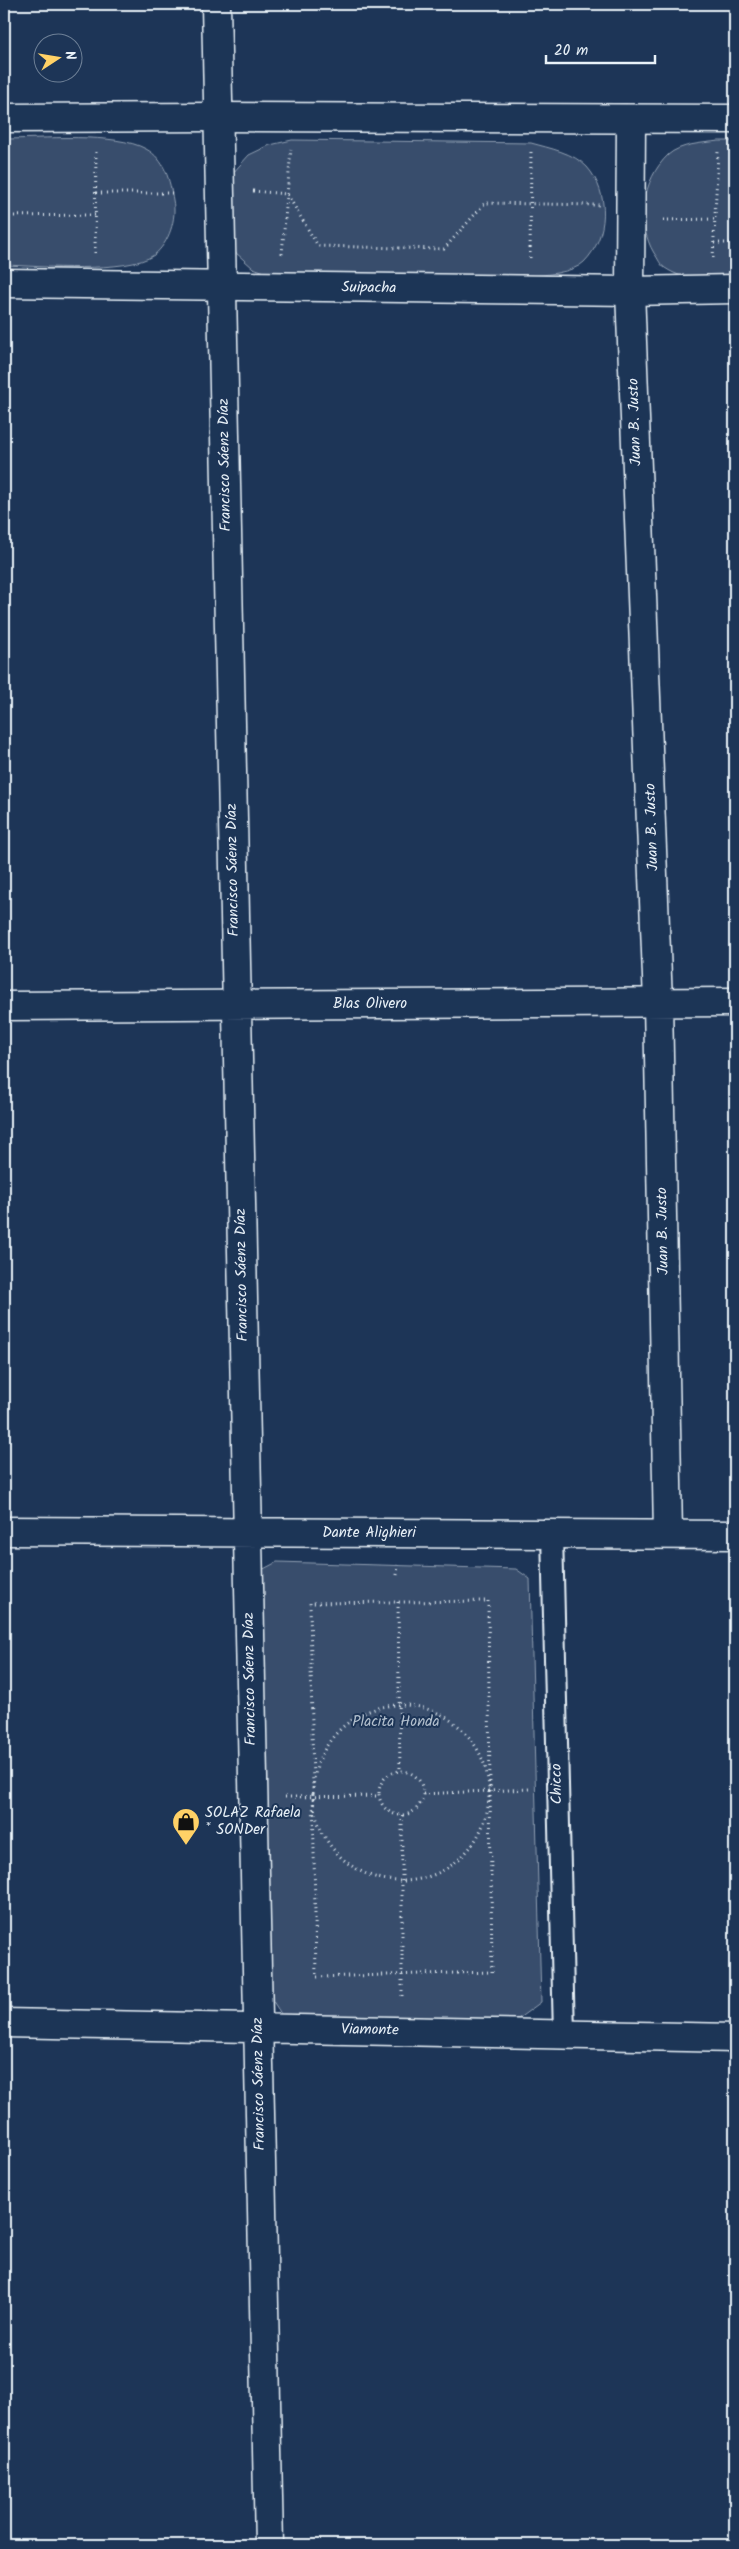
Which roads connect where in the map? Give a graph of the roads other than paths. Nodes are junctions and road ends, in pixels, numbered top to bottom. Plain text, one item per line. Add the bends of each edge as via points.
1 (216, 4) edge
2 (217, 117) junction
3 (4, 118) edge
4 (735, 119) edge
5 (631, 120) junction
6 (4, 283) edge
7 (221, 287) junction
8 (723, 289) edge
9 (630, 291) junction
10 (658, 1002) junction
11 (735, 1002) edge
12 (236, 1005) junction
13 (4, 1006) edge
14 (4, 1531) edge
15 (552, 1533) junction
16 (247, 1534) junction
17 (668, 1534) junction
18 (735, 1535) edge
19 (4, 2023) edge
20 (258, 2028) junction
21 (564, 2034) junction
22 (735, 2038) edge
23 (269, 2545) edge

1 - 2 street, Francisco Sáenz Díaz
2 - 3 street
2 - 5 street
2 - 7 street, Francisco Sáenz Díaz
4 - 5 street
5 - 9 street, Juan B. Justo
6 - 7 street, Suipacha
7 - 9 street, Suipacha
7 - 12 street, Francisco Sáenz Díaz
8 - 9 street, Suipacha
9 - 10 street, Juan B. Justo
10 - 11 street, Blas Olivero
10 - 12 street, Blas Olivero
10 - 17 street, Juan B. Justo
12 - 13 street, Blas Olivero
12 - 16 street, Francisco Sáenz Díaz
14 - 16 street, Dante Alighieri
15 - 16 street, Dante Alighieri
15 - 17 street, Dante Alighieri
15 - 21 lane, Chicco
16 - 20 street, Francisco Sáenz Díaz
17 - 18 street, Dante Alighieri
19 - 20 street, Viamonte
20 - 21 street, Viamonte
20 - 23 street, Francisco Sáenz Díaz
21 - 22 street, Viamonte

